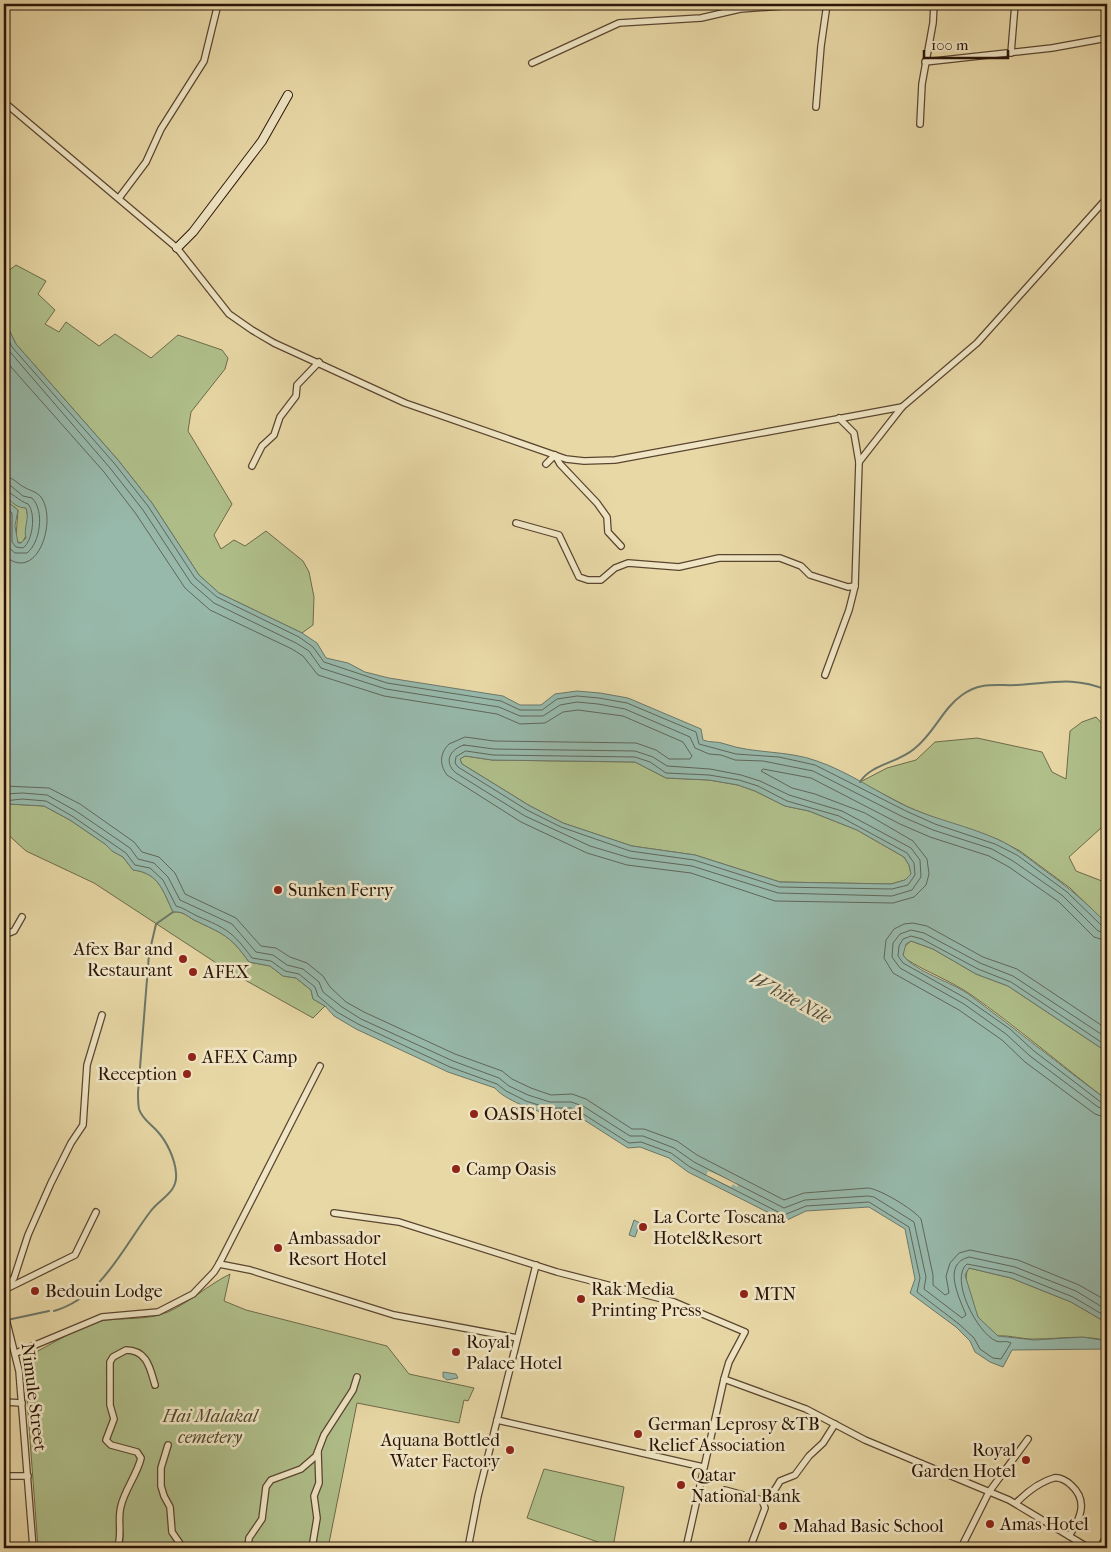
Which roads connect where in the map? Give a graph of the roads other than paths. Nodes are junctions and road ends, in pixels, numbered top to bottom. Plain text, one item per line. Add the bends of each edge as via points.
1 (218, 4) edge
2 (809, 4) edge
3 (827, 4) edge
4 (934, 4) edge
5 (1015, 4) edge
6 (1100, 4) edge
7 (1107, 14) edge
8 (1107, 38) edge
9 (1012, 52) junction
10 (926, 62) junction
11 (532, 63) dead end
12 (288, 95) dead end
13 (4, 102) edge
14 (816, 107) dead end
15 (920, 124) dead end
16 (118, 198) junction
17 (1107, 198) edge
18 (177, 248) junction
19 (319, 362) junction
20 (902, 407) junction
21 (839, 418) junction
22 (555, 455) junction
23 (859, 462) junction
24 (546, 464) dead end
25 (252, 466) dead end
26 (516, 523) dead end
27 (621, 546) dead end
28 (855, 586) junction
29 (825, 675) dead end
30 (22, 918) dead end
31 (4, 935) edge
32 (102, 1015) dead end
33 (320, 1066) dead end
34 (96, 1212) dead end
35 (334, 1212) dead end
36 (219, 1264) junction
37 (536, 1265) junction
38 (5, 1290) edge
39 (4, 1311) edge
40 (517, 1338) junction
41 (16, 1353) junction
42 (357, 1377) dead end
43 (724, 1379) junction
44 (155, 1385) dead end
45 (4, 1402) edge
46 (22, 1403) junction
47 (497, 1420) junction
48 (835, 1424) junction
49 (1028, 1439) dead end
50 (168, 1445) dead end
51 (318, 1452) junction
52 (703, 1468) junction
53 (4, 1476) edge
54 (28, 1476) junction
55 (725, 1490) dead end
56 (989, 1492) junction
57 (762, 1500) junction
58 (1016, 1503) junction
59 (1107, 1535) edge
60 (1069, 1536) junction
61 (120, 1541) junction
62 (33, 1548) edge
63 (116, 1548) edge
64 (122, 1548) edge
65 (183, 1548) edge
66 (248, 1548) edge
67 (312, 1548) edge
68 (468, 1548) edge
69 (686, 1548) edge
70 (750, 1548) edge
71 (961, 1548) edge
72 (1089, 1548) edge
73 (1100, 1548) edge

1 - 16 street via 204,61 161,129 146,162
2 - 11 street via 740,10 701,18 619,23
3 - 14 street via 820,46
4 - 10 street
5 - 9 street
6 - 7 street
8 - 9 street
9 - 10 street
10 - 15 street
12 - 18 street via 262,141 193,232
13 - 16 street
16 - 18 street
17 - 20 street via 977,342
18 - 19 street via 229,314 274,343
19 - 22 street via 405,403
19 - 25 street via 297,385 296,396
20 - 21 street
20 - 23 street
21 - 22 street via 615,460 584,461
21 - 23 street via 854,433
22 - 24 street
22 - 27 street via 597,503 607,517 608,532
23 - 28 street
26 - 28 street via 559,535 579,576 588,580 600,580 628,563 679,567 720,558 780,558 801,566 810,575
28 - 29 street
30 - 31 street via 14,932
32 - 38 street via 87,1065 83,1125 50,1183 14,1278
33 - 36 street
34 - 38 street via 75,1254
35 - 37 street via 399,1222
36 - 40 street via 250,1270 394,1315
36 - 41 street via 192,1294 158,1312 102,1317
37 - 40 street
37 - 43 street via 674,1302 745,1332
39 - 41 street, Nimule Street
40 - 47 street
41 - 46 street, Nimule Street
42 - 51 street via 353,1390 324,1435
43 - 48 street via 799,1406
43 - 52 street
44 - 61 street via 148,1362 139,1353 122,1351 110,1362 110,1405 114,1419 106,1440 111,1445 137,1452 141,1458 120,1508
45 - 46 street
46 - 54 street, Nimule Street
47 - 52 street
47 - 68 street
48 - 56 street via 865,1440
48 - 57 street via 795,1475 780,1482 777,1490
49 - 56 street
50 - 65 street via 161,1468 161,1486 171,1512 172,1532
51 - 66 street via 301,1469 271,1480 264,1491 261,1522 249,1538
51 - 67 street via 319,1483 314,1496 317,1518
52 - 69 street
53 - 54 street
54 - 62 street, Nimule Street
55 - 57 street
56 - 58 street
56 - 71 street
57 - 70 street via 764,1508
58 - 60 street
58 - 60 street via 1035,1486 1055,1478 1064,1479 1077,1490 1083,1503 1079,1521
59 - 73 street
60 - 72 street
61 - 63 street
61 - 64 street

